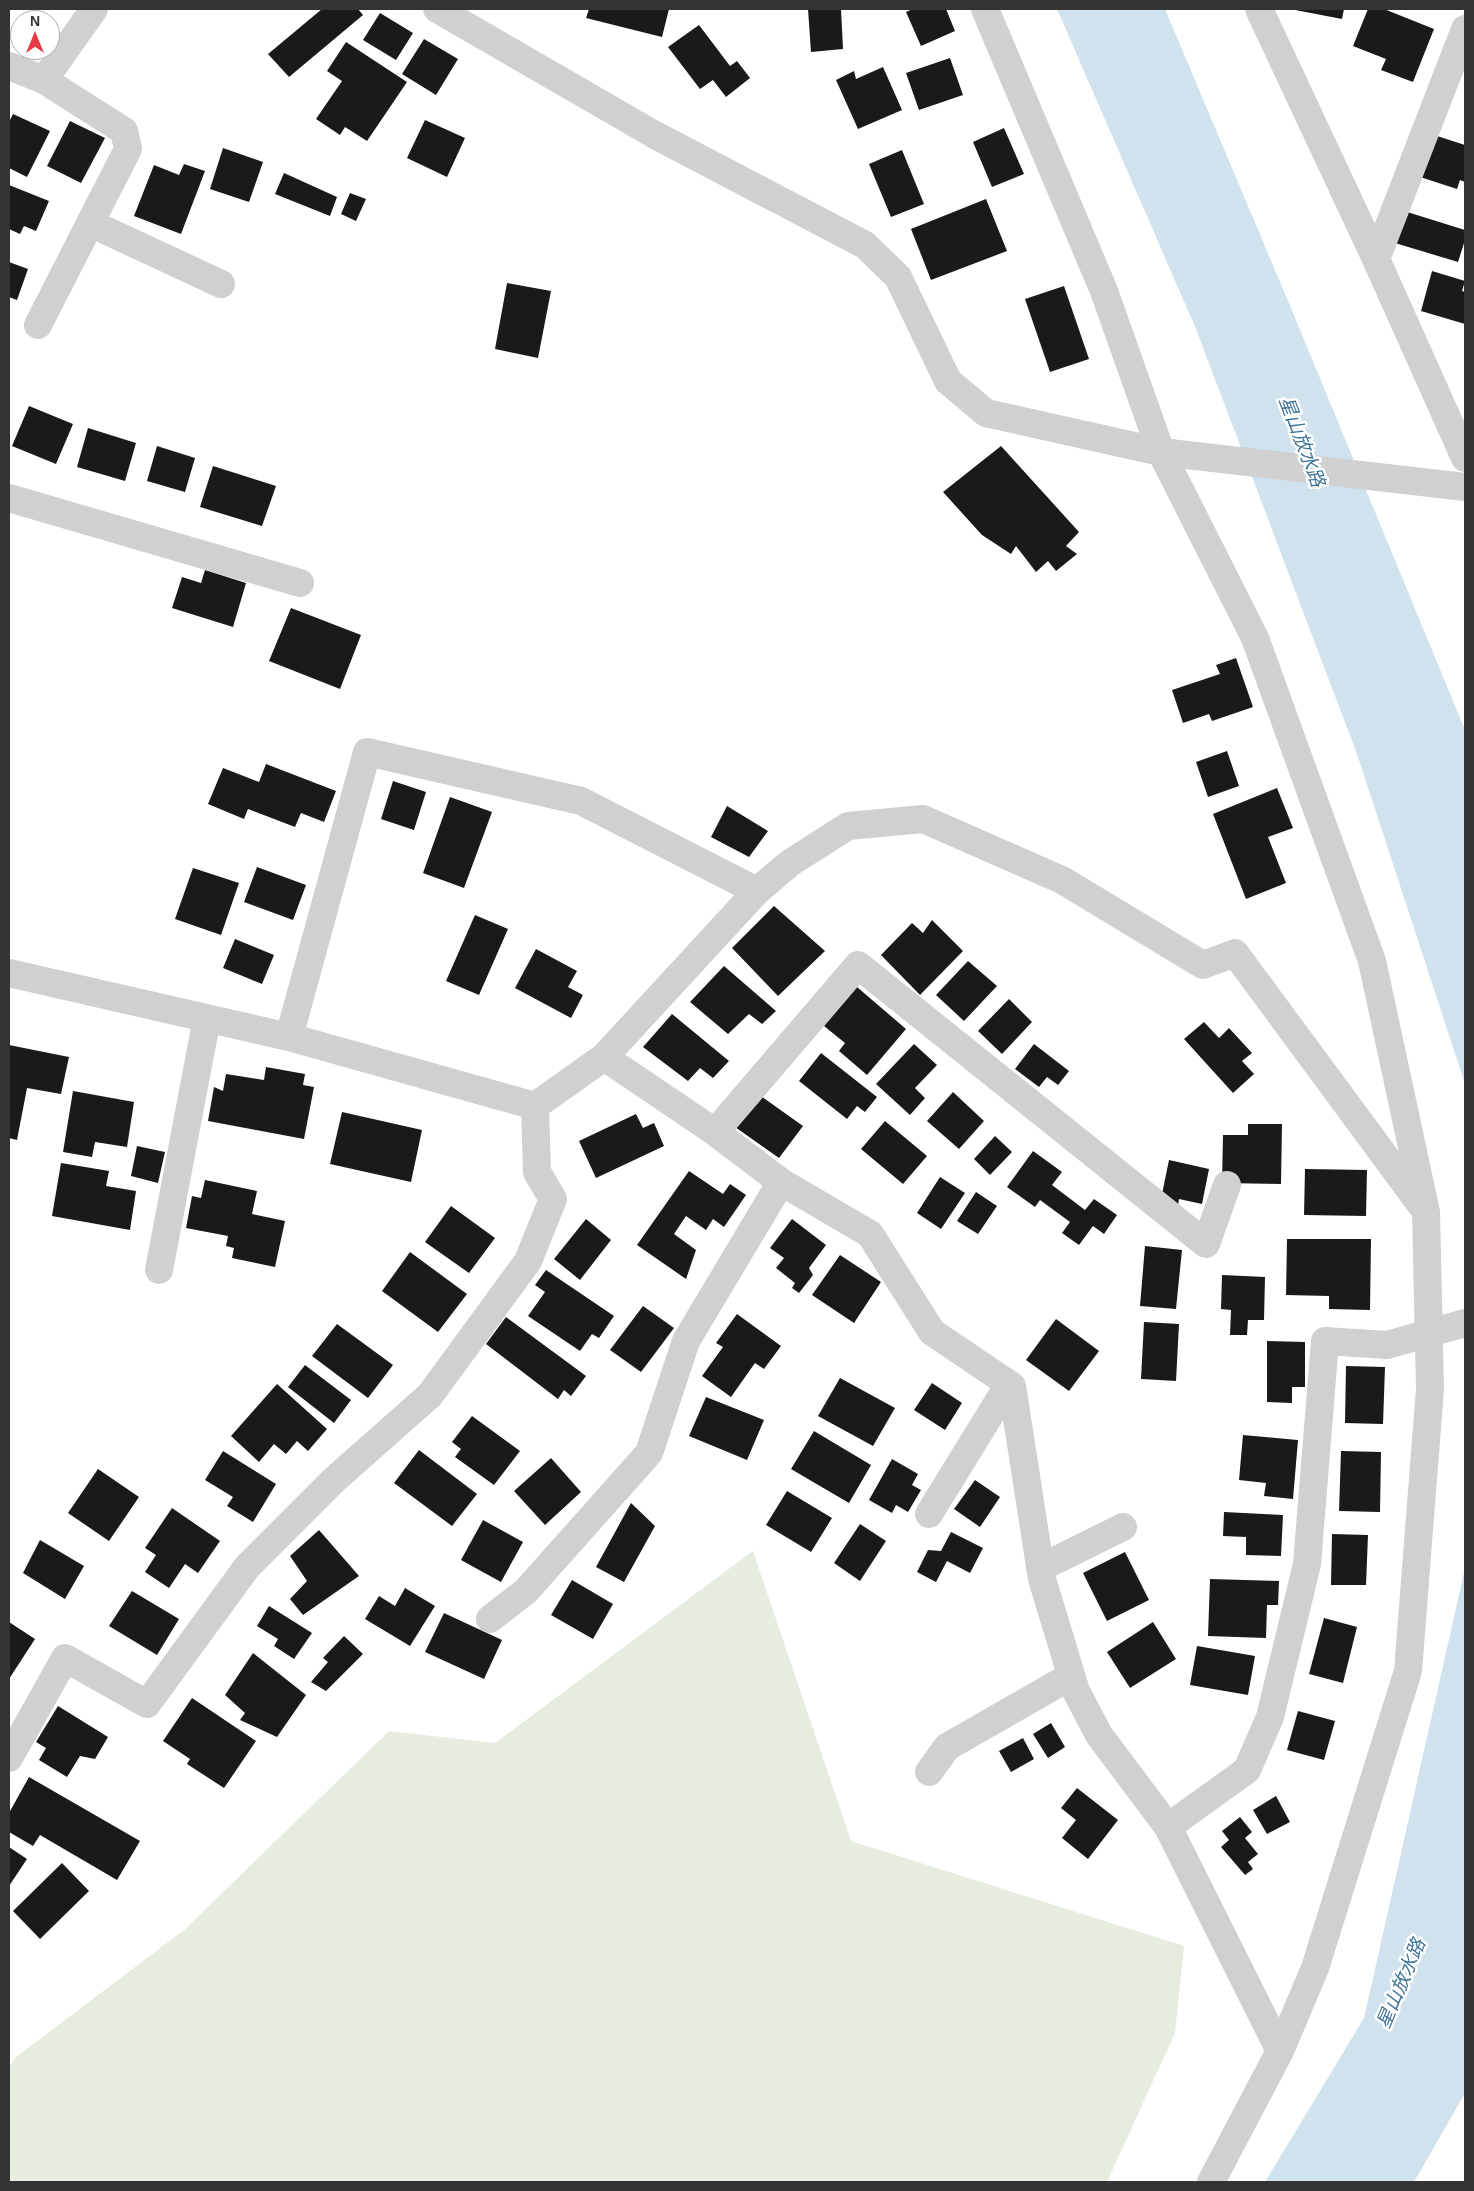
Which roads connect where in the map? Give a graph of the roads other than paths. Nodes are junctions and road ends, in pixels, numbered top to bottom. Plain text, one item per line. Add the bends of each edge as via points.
1 (94, 9) edge
2 (437, 9) edge
3 (985, 9) edge
4 (1259, 9) edge
5 (1465, 29) edge
6 (9, 66) edge
7 (44, 80) junction
8 (90, 223) junction
9 (1376, 259) junction
10 (221, 284) dead end
11 (38, 325) dead end
12 (1160, 452) junction
13 (1465, 458) edge
14 (1465, 487) edge
15 (9, 498) edge
16 (300, 583) dead end
17 (757, 891) junction
18 (9, 973) edge
19 (207, 1018) junction
20 (288, 1037) junction
21 (604, 1057) junction
22 (535, 1106) junction
23 (715, 1132) junction
24 (781, 1182) junction
25 (1227, 1185) dead end
26 (1426, 1212) junction
27 (159, 1270) dead end
28 (1465, 1323) edge
29 (1009, 1384) junction
30 (929, 1514) dead end
31 (1123, 1527) dead end
32 (1040, 1568) junction
33 (490, 1619) dead end
34 (1071, 1676) junction
35 (9, 1758) edge
36 (929, 1772) dead end
37 (1168, 1828) junction
38 (1280, 2050) junction
39 (1211, 2182) edge

1 - 7 street
2 - 12 street via 655,136 865,245 898,277 948,381 986,414
3 - 12 street via 1104,291
4 - 9 street
5 - 9 street
6 - 7 street
7 - 8 street via 124,131 128,149
8 - 10 street
8 - 11 street
9 - 13 street
12 - 14 street
12 - 26 street via 1255,638 1372,960
15 - 16 street
17 - 20 street via 580,801 367,752
17 - 21 street
17 - 26 street via 790,863 848,826 924,820 1062,880 1203,965 1235,953
18 - 19 street
19 - 20 street
19 - 27 street
20 - 22 street
21 - 22 street
21 - 23 street
22 - 35 street via 537,1172 552,1198 528,1261 430,1395 334,1480 247,1567 147,1704 65,1658
23 - 24 street
23 - 25 street via 858,965 1206,1244
24 - 29 street via 870,1234 932,1332
24 - 33 street via 686,1341 649,1453 526,1591
26 - 38 street via 1430,1389 1408,1671 1315,1968
28 - 37 street, bridge via 1387,1345 1325,1341 1307,1564 1270,1718 1247,1770
29 - 30 street
29 - 32 street via 1012,1386
31 - 32 street
32 - 34 street
34 - 36 street via 946,1747
34 - 37 street via 1099,1735
37 - 38 street
38 - 39 street

